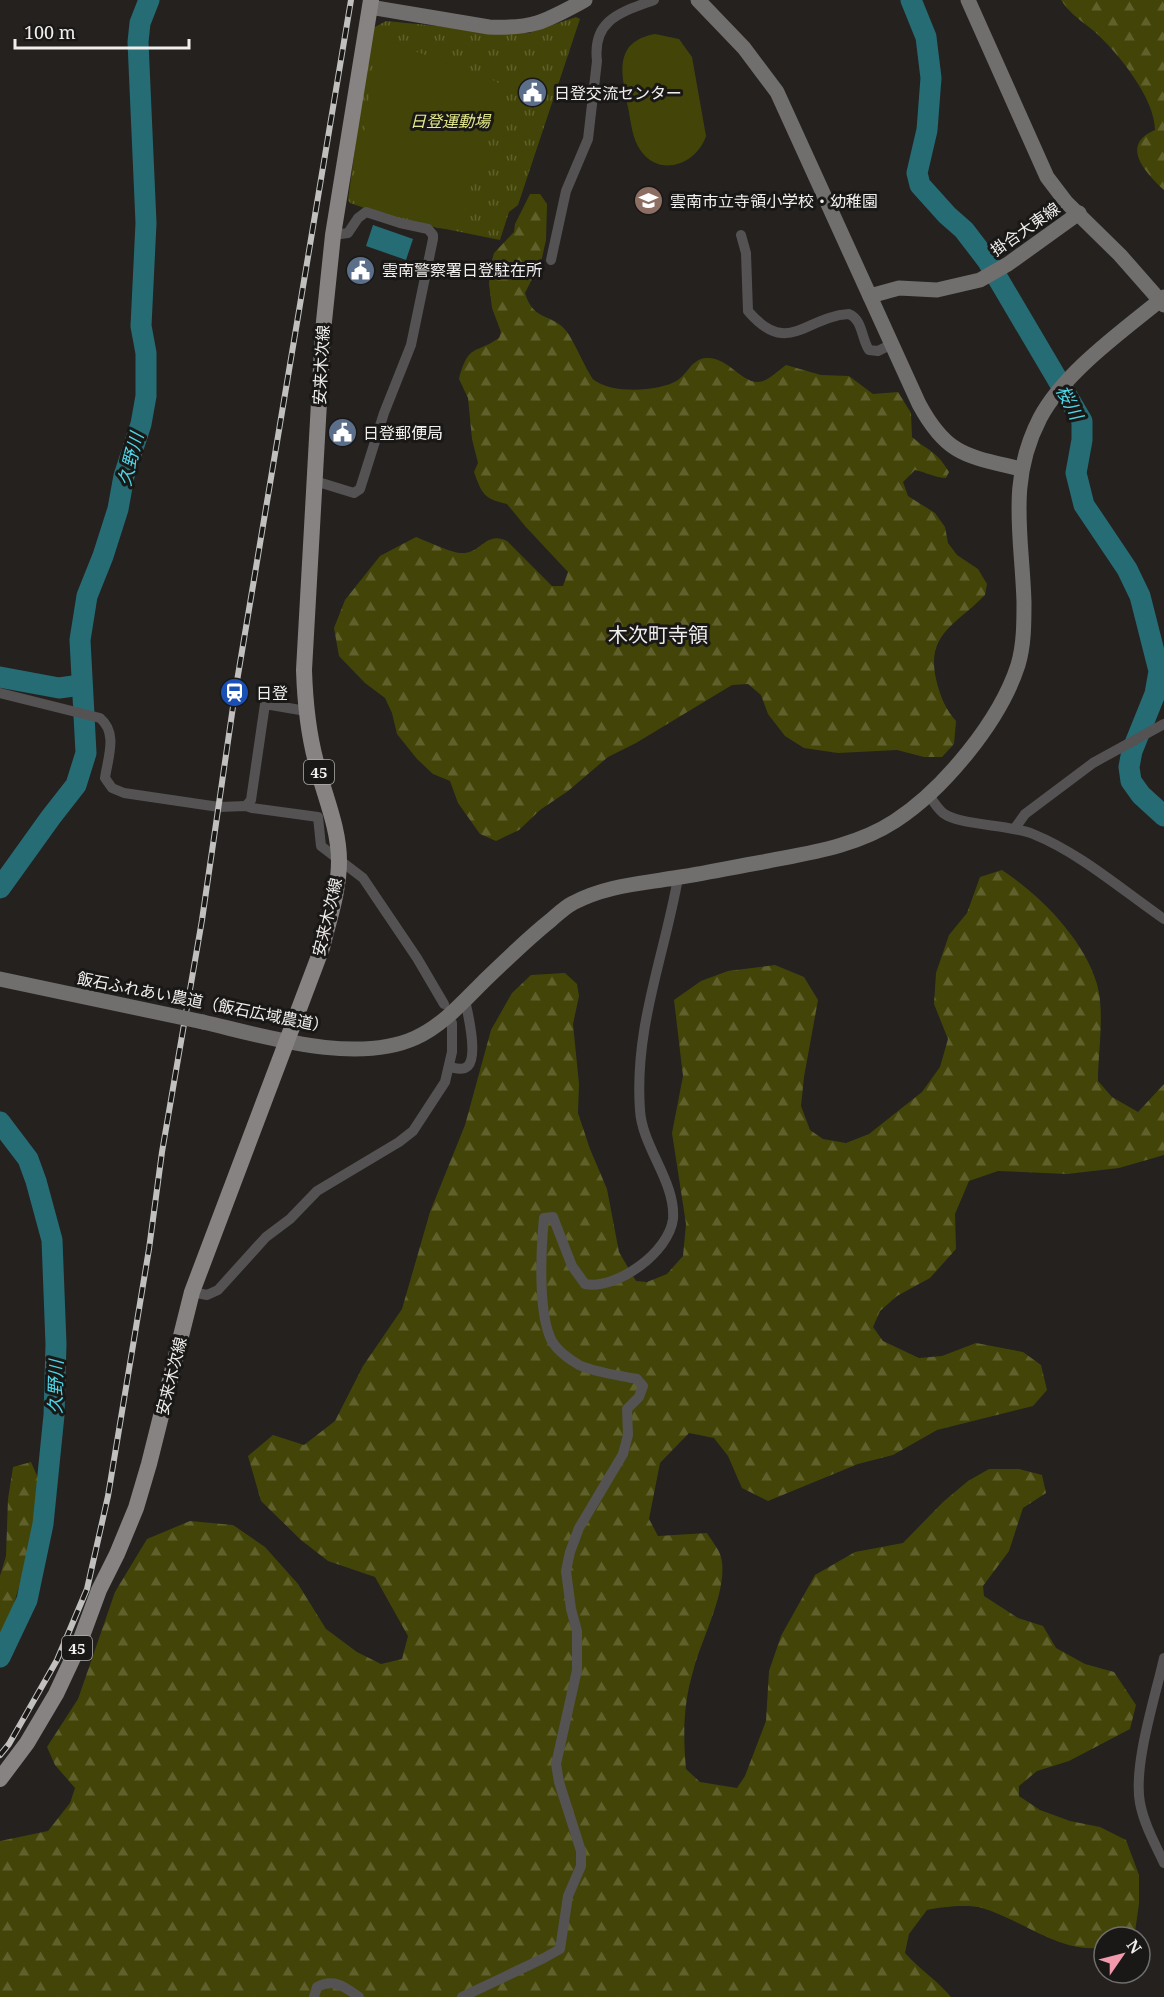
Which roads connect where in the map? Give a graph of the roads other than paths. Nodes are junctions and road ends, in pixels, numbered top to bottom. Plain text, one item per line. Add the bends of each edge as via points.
1 (585, 0) edge
2 (654, 0) edge
3 (698, 0) edge
4 (968, 0) edge
5 (370, 3) edge
6 (1079, 213) junction
7 (333, 235) junction
8 (741, 235) dead end
9 (551, 260) dead end
10 (870, 296) junction
11 (1163, 301) edge
12 (892, 344) junction
13 (1022, 469) junction
14 (315, 481) junction
15 (0, 693) edge
16 (306, 711) junction
17 (1164, 724) edge
18 (929, 795) junction
19 (246, 806) junction
20 (1015, 828) junction
21 (339, 860) junction
22 (678, 878) junction
23 (1164, 919) edge
24 (0, 979) edge
25 (465, 1000) junction
26 (444, 1004) dead end
27 (452, 1023) dead end
28 (288, 1041) junction
29 (450, 1067) junction
30 (192, 1292) junction
31 (1164, 1658) edge
32 (0, 1779) edge
33 (1164, 1863) edge
34 (314, 1997) edge
35 (359, 1997) edge
36 (462, 1997) edge

1 - 5 street via 543,22 508,28
2 - 9 street via 613,17 599,37 588,139 566,191
3 - 10 street via 744,48 777,92
4 - 6 street via 1047,177
5 - 7 main road, 安来木次線 / 45
6 - 10 street, 掛合大東線 via 980,280 937,290 899,288
6 - 11 street, 掛合大東線
7 - 14 main road, 安来木次線 / 45
7 - 14 street via 348,233 366,212 428,229 434,239 411,345 360,489 354,493
8 - 12 street via 746,253 748,311 766,328 788,334 849,314 855,317 869,350 878,351
10 - 12 street
11 - 13 street, 飯石ふれあい農道（飯石広域農道） via 1103,347 1054,396 1040,418
12 - 13 street via 927,418 943,439 975,458
13 - 18 street, 飯石ふれあい農道（飯石広域農道） via 1017,520 1024,621 1019,661 992,719
14 - 16 main road, 安来木次線 / 45 via 304,670
15 - 19 street via 100,718 112,736 105,778 112,788 219,807
16 - 19 street via 265,705 251,800
16 - 21 main road, 安来木次線 / 45
17 - 20 street via 1093,763 1025,814
18 - 20 street via 951,817
18 - 22 street, 飯石ふれあい農道（飯石広域農道） via 880,830 847,844
19 - 21 street via 318,817 321,846
20 - 23 street via 1060,847
21 - 26 street via 363,878
21 - 28 main road, 安来木次線 / 45 via 337,891 322,948
22 - 25 street, 飯石ふれあい農道（飯石広域農道） via 607,888 570,904
22 - 36 street via 644,1022 640,1059 640,1112 672,1207 673,1220 667,1236 650,1258 618,1280 596,1286 585,1284 572,1266 553,1217 544,1218 543,1228 543,1310 550,1338 579,1365 637,1379 643,1386 627,1409 623,1454 579,1528 566,1571 577,1631 577,1670 556,1764 582,1851 581,1866 568,1896 560,1949
24 - 28 street, 飯石ふれあい農道（飯石広域農道）, bridge
25 - 28 street, 飯石ふれあい農道（飯石広域農道） via 432,1028 396,1045 356,1050
25 - 29 street via 471,1059 461,1069
27 - 29 street
28 - 30 main road, 安来木次線 / 45
29 - 30 street via 445,1082 413,1131 318,1191 266,1237 218,1290 207,1295
30 - 32 main road, 安来木次線 / 45 via 136,1508 56,1694
31 - 33 street via 1139,1770 1140,1803
34 - 35 street via 317,1987 326,1982 342,1984

